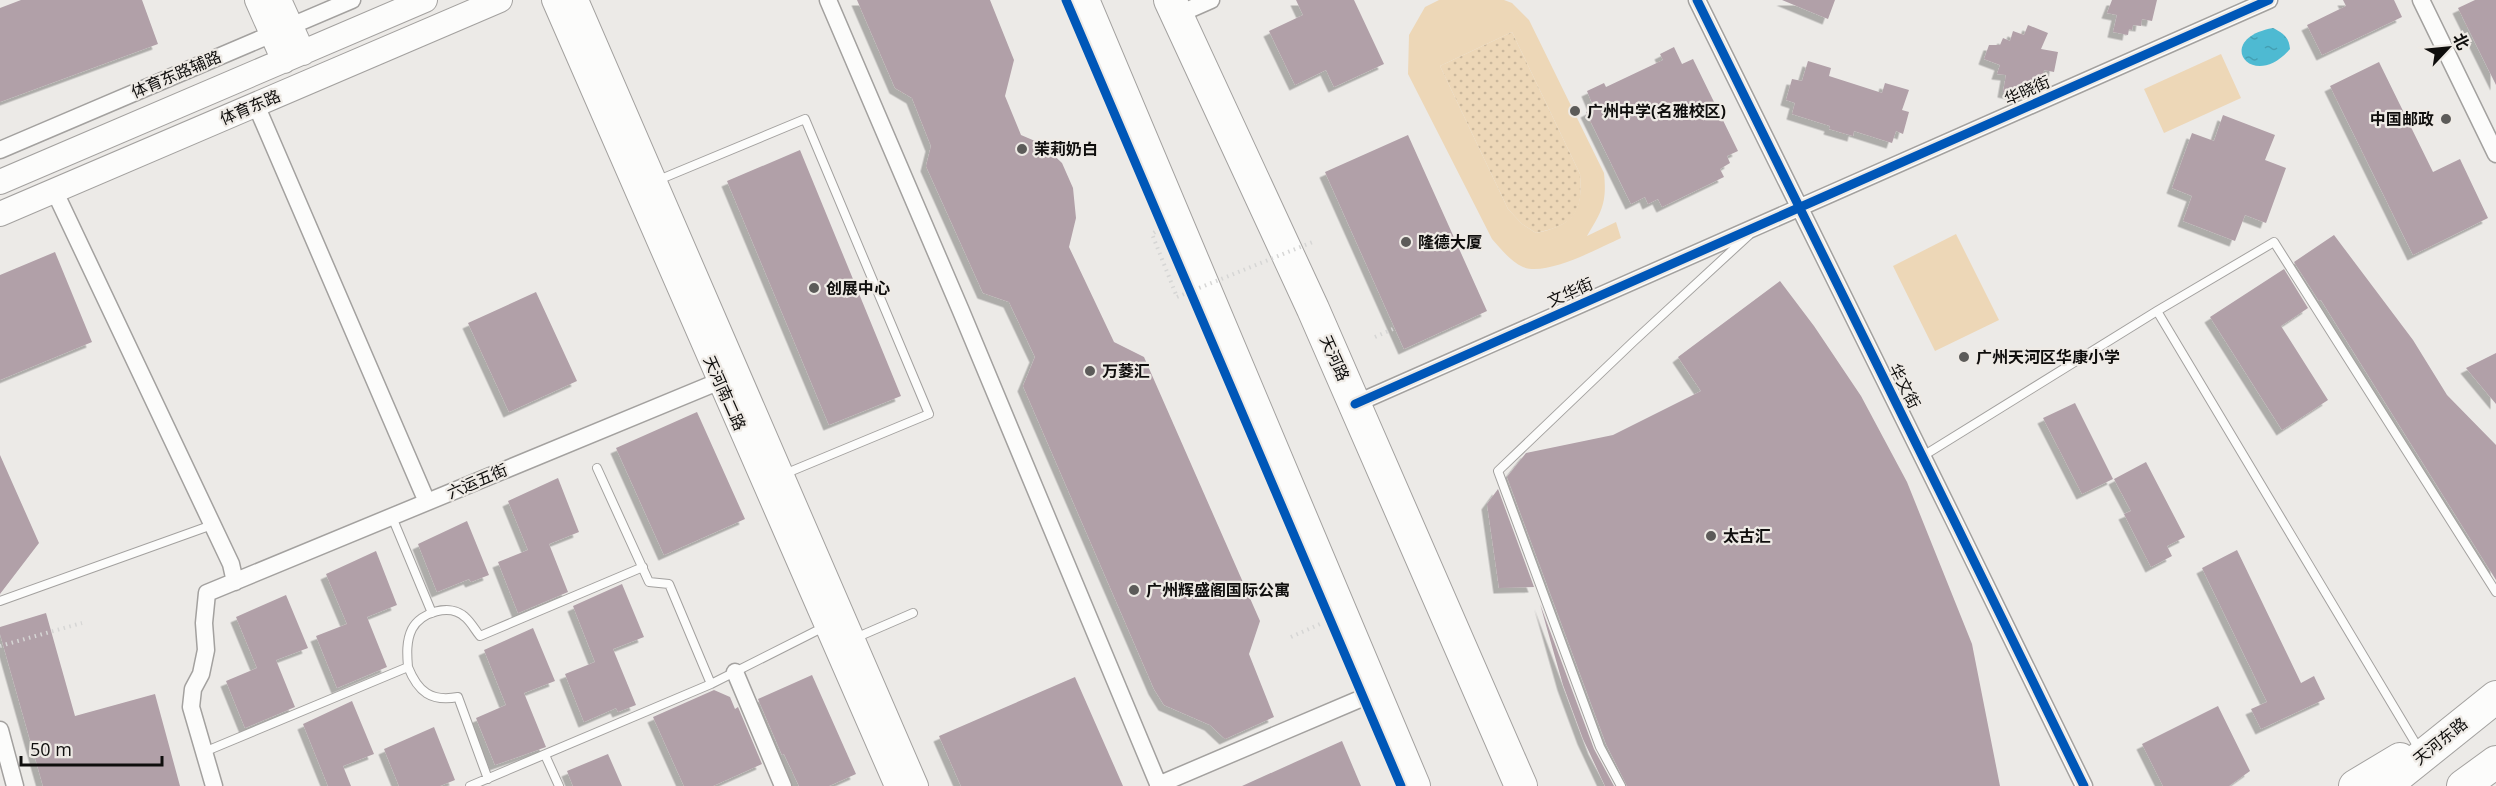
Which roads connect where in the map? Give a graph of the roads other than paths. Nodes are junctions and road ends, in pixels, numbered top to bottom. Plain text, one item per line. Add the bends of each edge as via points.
1 (257, 0) edge
2 (279, 0) edge
3 (352, 0) edge
4 (425, 0) edge
5 (500, 0) edge
6 (554, 0) edge
7 (576, 0) edge
8 (828, 0) edge
9 (1083, 0) edge
10 (1211, 0) edge
11 (1697, 0) edge
12 (2226, 0) edge
13 (2269, 0) edge
14 (2421, 0) edge
15 (1173, 8) edge
16 (2231, 17) junction
17 (281, 29) junction
18 (294, 57) junction
19 (256, 105) junction
20 (0, 150) edge
21 (2496, 154) edge
22 (0, 182) edge
23 (645, 185) junction
24 (54, 190) junction
25 (1797, 207) junction
26 (0, 214) edge
27 (1765, 221) junction
28 (2157, 311) junction
29 (720, 381) junction
30 (1355, 404) junction
31 (1923, 456) junction
32 (597, 468) dead end
33 (773, 479) junction
34 (427, 502) junction
35 (392, 517) junction
36 (212, 525) junction
37 (643, 567) junction
38 (235, 582) junction
39 (2496, 592) edge
40 (0, 601) edge
41 (432, 613) junction
42 (913, 613) dead end
43 (839, 637) junction
44 (408, 667) junction
45 (735, 672) junction
46 (711, 684) junction
47 (1374, 693) junction
48 (2496, 697) edge
49 (2467, 718) junction
50 (0, 730) edge
51 (2419, 749) junction
52 (204, 752) junction
53 (545, 755) junction
54 (2496, 762) edge
55 (488, 778) junction
56 (1159, 785) edge
57 (15, 786) edge
58 (214, 786) edge
59 (470, 786) edge
60 (559, 786) edge
61 (783, 786) edge
62 (897, 786) edge
63 (916, 786) edge
64 (1414, 786) edge
65 (1521, 786) edge
66 (1621, 786) edge
67 (2084, 786) edge
68 (2355, 786) edge
69 (2385, 786) edge
70 (2463, 786) edge

1 - 17 street
2 - 17 street
3 - 17 street, 体育东路辅路
4 - 18 street, 体育东路
5 - 19 street, 体育东路
6 - 23 street, 天河南二路
7 - 23 street, 天河南二路
8 - 56 street
9 - 47 highway
10 - 15 street
11 - 25 street, 华文街
12 - 16 street
13 - 16 street, 华晓街
14 - 21 street
15 - 30 highway, 天河路
16 - 25 street, 华晓街
17 - 18 street
17 - 20 street, 体育东路辅路
18 - 22 street, 体育东路
19 - 24 street, 体育东路
19 - 34 street
23 - 29 street, 天河南二路
23 - 33 street, 天河南二路
23 - 33 lane via 805,119 929,414
24 - 26 street, 体育东路
24 - 36 street
25 - 27 street, 文华街
25 - 31 street, 华文街
27 - 30 street, 文华街
27 - 66 lane via 1498,471 1600,747
28 - 31 lane
28 - 39 lane via 2274,242
28 - 51 lane
29 - 33 street, 天河南二路
29 - 34 street, 六运五街
30 - 65 highway, 天河路
31 - 67 street, 华文街
32 - 37 lane
33 - 43 street, 天河南二路
34 - 35 street, 六运五街
35 - 38 street, 六运五街
35 - 41 lane
36 - 38 street via 231,564
36 - 40 lane
37 - 41 lane via 480,636 464,615 445,609
37 - 46 lane via 649,582 669,584
38 - 52 street, 六运五街 via 207,593 206,650 191,707
41 - 44 lane via 412,629
42 - 43 lane
43 - 45 lane
43 - 62 street, 天河南二路
43 - 63 street, 天河南二路
44 - 52 lane
44 - 55 lane via 414,681 428,695 458,697
45 - 46 lane
45 - 61 street
46 - 53 lane
47 - 56 street
47 - 64 highway
48 - 49 highway, 天河东路
49 - 51 highway
49 - 69 highway, 天河东路
50 - 57 street
51 - 68 highway
52 - 58 street
53 - 55 lane
53 - 60 lane
54 - 70 highway
55 - 59 lane

